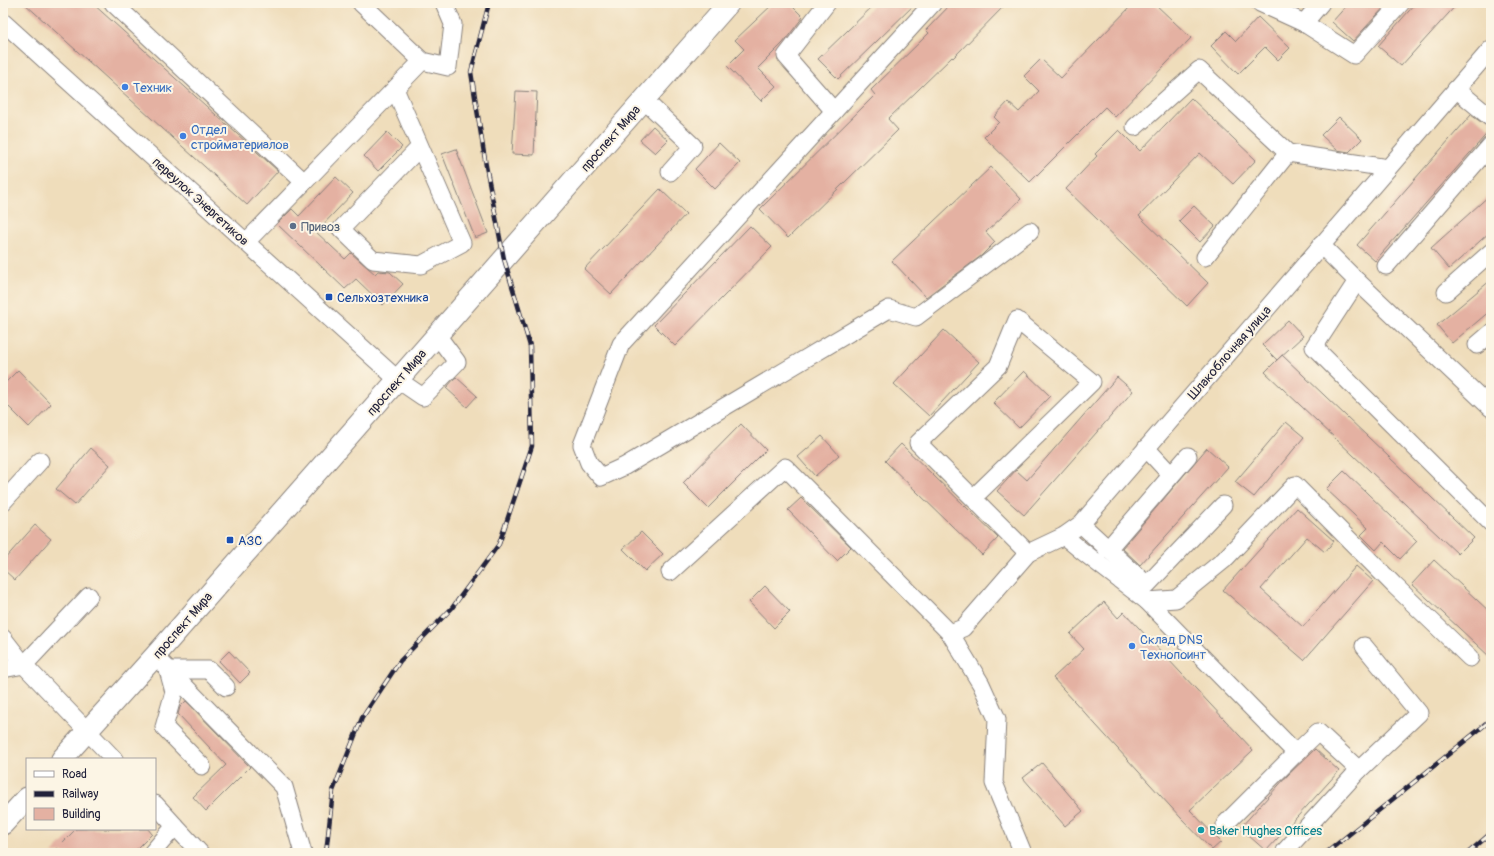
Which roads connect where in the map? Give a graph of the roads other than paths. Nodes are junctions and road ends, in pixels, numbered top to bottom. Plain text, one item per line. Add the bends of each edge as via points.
1 (113, 3) edge
2 (361, 3) edge
3 (444, 3) edge
4 (729, 3) edge
5 (827, 3) edge
6 (933, 3) edge
7 (1260, 3) edge
8 (1322, 3) edge
9 (1400, 3) edge
10 (3, 22) edge
11 (1304, 23) junction
12 (1491, 49) edge
13 (422, 61) junction
14 (395, 89) junction
15 (1456, 89) junction
16 (644, 100) junction
17 (834, 111) junction
18 (1491, 118) edge
19 (1135, 127) dead end
20 (1491, 145) edge
21 (420, 147) junction
22 (1288, 153) junction
23 (1388, 168) junction
24 (670, 172) dead end
25 (304, 182) junction
26 (1030, 231) dead end
27 (246, 242) junction
28 (1322, 245) junction
29 (1491, 252) edge
30 (1205, 257) dead end
31 (1386, 266) dead end
32 (1357, 281) junction
33 (1446, 292) dead end
34 (1491, 333) edge
35 (437, 335) junction
36 (1477, 345) dead end
37 (398, 380) junction
38 (1491, 408) edge
39 (1146, 448) junction
40 (1188, 456) dead end
41 (40, 461) dead end
42 (1171, 475) junction
43 (973, 498) junction
44 (3, 502) edge
45 (1223, 505) dead end
46 (1491, 523) edge
47 (1081, 524) junction
48 (1064, 536) junction
49 (1107, 550) junction
50 (1028, 553) junction
51 (670, 572) dead end
52 (89, 596) dead end
53 (1147, 601) junction
54 (950, 633) junction
55 (3, 638) edge
56 (1364, 646) dead end
57 (1470, 658) dead end
58 (161, 663) junction
59 (24, 665) junction
60 (3, 669) edge
61 (226, 687) dead end
62 (87, 731) junction
63 (1296, 753) junction
64 (63, 758) edge
65 (113, 758) edge
66 (202, 766) dead end
67 (1359, 770) junction
68 (26, 799) edge
69 (156, 805) edge
70 (3, 824) edge
71 (1225, 824) dead end
72 (175, 826) junction
73 (1285, 851) dead end
74 (152, 853) edge
75 (200, 853) edge
76 (303, 853) edge
77 (1023, 853) edge

1 - 25 street
2 - 13 street
3 - 13 street via 453,24 448,67
4 - 16 main road, проспект Мира
5 - 17 street via 786,56
6 - 17 street
7 - 11 street
8 - 11 street
9 - 11 street via 1354,55
10 - 27 street, переулок Энергетиков
12 - 15 street, Шлакоблочная улица
13 - 14 street
14 - 21 street
14 - 25 street
15 - 18 street
15 - 23 street, Шлакоблочная улица
16 - 24 street via 692,146
16 - 35 main road, проспект Мира
17 - 26 street via 621,344 582,445 589,463 601,476 625,466 890,309 916,317
19 - 22 street via 1199,70
20 - 31 street
21 - 21 street via 341,229 373,260 421,265 462,243
22 - 23 street
22 - 30 street
23 - 28 street, Шлакоблочная улица
25 - 27 street
27 - 37 street, переулок Энергетиков
28 - 32 street
28 - 39 street, Шлакоблочная улица
29 - 33 street
32 - 38 street
32 - 46 street via 1314,347
34 - 36 street
35 - 37 main road, проспект Мира
35 - 37 street, переулок Энергетиков via 457,362 423,397
37 - 58 main road, проспект Мира
39 - 42 street
39 - 47 street, Шлакоблочная улица
40 - 42 street
41 - 44 street
42 - 49 street
43 - 43 street via 918,443 998,366 1017,320 1092,382
43 - 50 street
45 - 49 street via 1147,585
47 - 48 street, Шлакоблочная улица
47 - 49 street
48 - 50 street, Шлакоблочная улица
48 - 53 street
50 - 54 street, Шлакоблочная улица via 963,628
51 - 54 street via 785,467
52 - 59 street
53 - 57 street via 1176,599 1224,560 1295,485
53 - 63 street
54 - 77 street via 981,684 997,719 994,783
55 - 59 street
56 - 67 street via 1419,713
58 - 61 street via 209,670
58 - 62 main road, проспект Мира
58 - 66 street via 174,692 164,728
58 - 76 street via 284,786
59 - 60 street
59 - 62 street
62 - 64 main road, проспект Мира
62 - 65 street
63 - 67 street via 1318,732
63 - 71 street
67 - 73 street
68 - 70 main road
69 - 72 street
72 - 74 street
72 - 75 street

